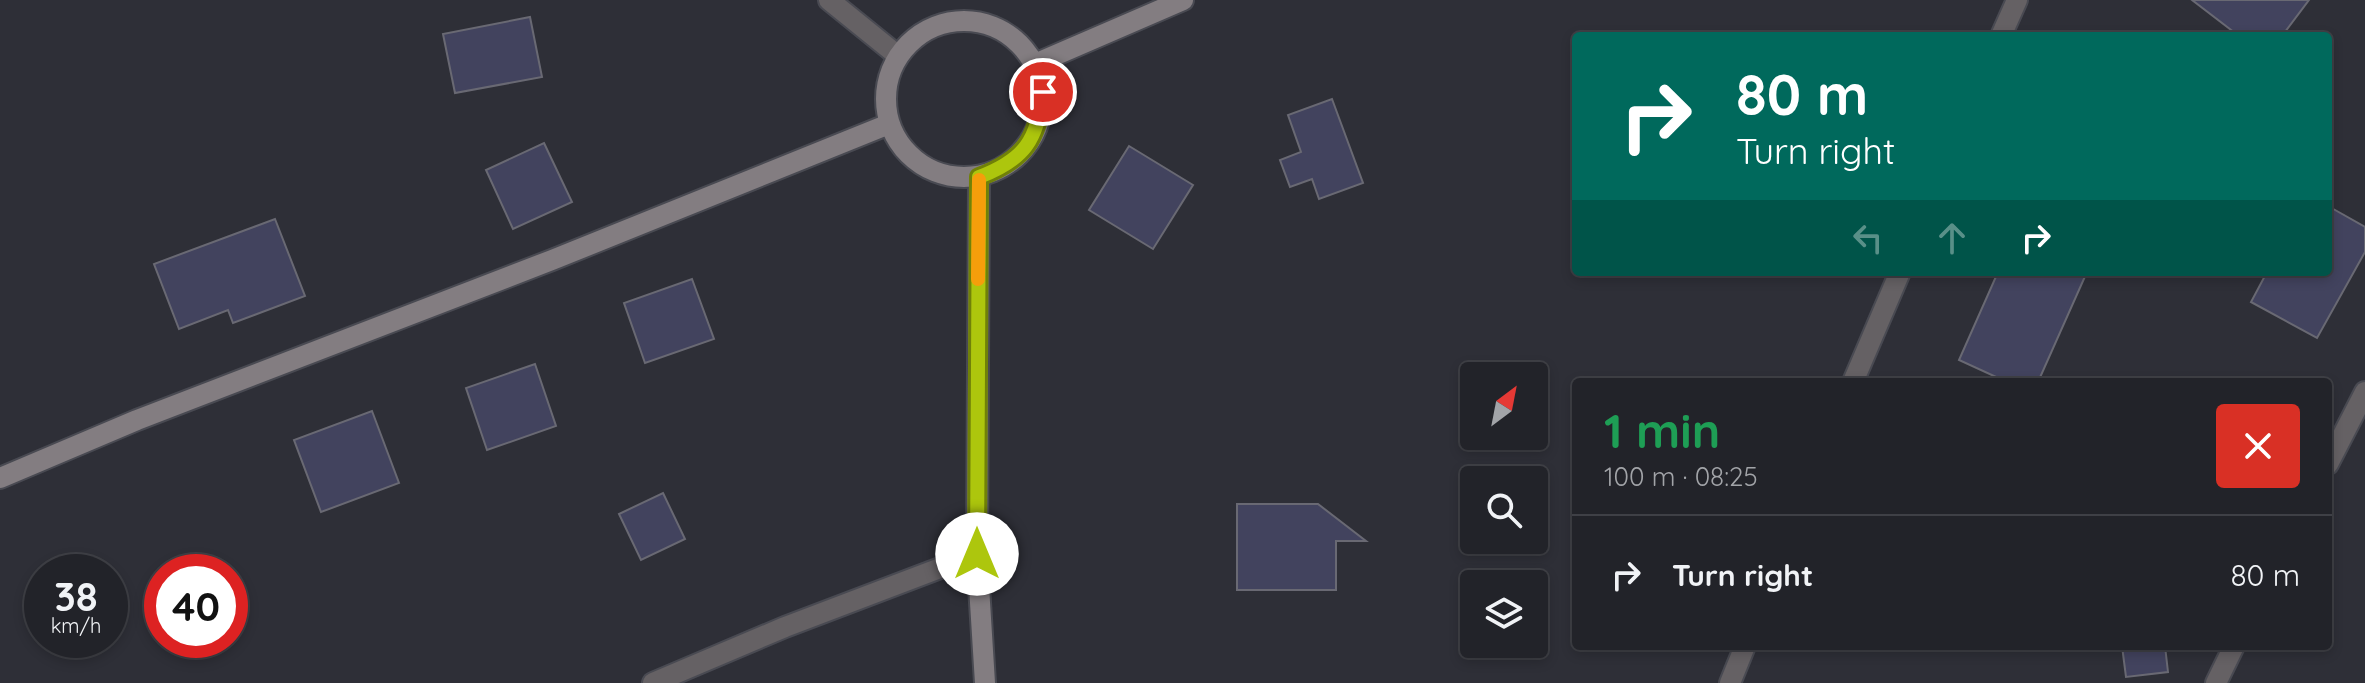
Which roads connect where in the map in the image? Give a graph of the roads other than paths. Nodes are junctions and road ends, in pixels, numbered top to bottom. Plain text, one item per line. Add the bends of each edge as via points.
1 (829, 0) edge
2 (1183, 0) edge
3 (2017, 0) edge
4 (976, 10) edge
5 (2003, 32) edge
6 (897, 55) junction
7 (1035, 64) junction
8 (889, 124) junction
9 (979, 177) junction
10 (1898, 276) edge
11 (1855, 378) edge
12 (2365, 392) edge
13 (2332, 456) edge
14 (0, 478) edge
15 (977, 554) junction
16 (1743, 650) edge
17 (2232, 650) edge
18 (653, 683) edge
19 (985, 683) edge
20 (1730, 683) edge
21 (2216, 683) edge

1 - 6 street
2 - 7 street
3 - 5 street
4 - 6 street via 918,34
4 - 7 street via 1020,43
6 - 8 street via 885,88
7 - 9 street via 1043,92 1040,120 1027,146 1006,166
8 - 9 street via 902,149 924,167 951,177
8 - 14 street
9 - 15 street
10 - 11 street
12 - 13 street
15 - 18 street
15 - 19 street
16 - 20 street
17 - 21 street

